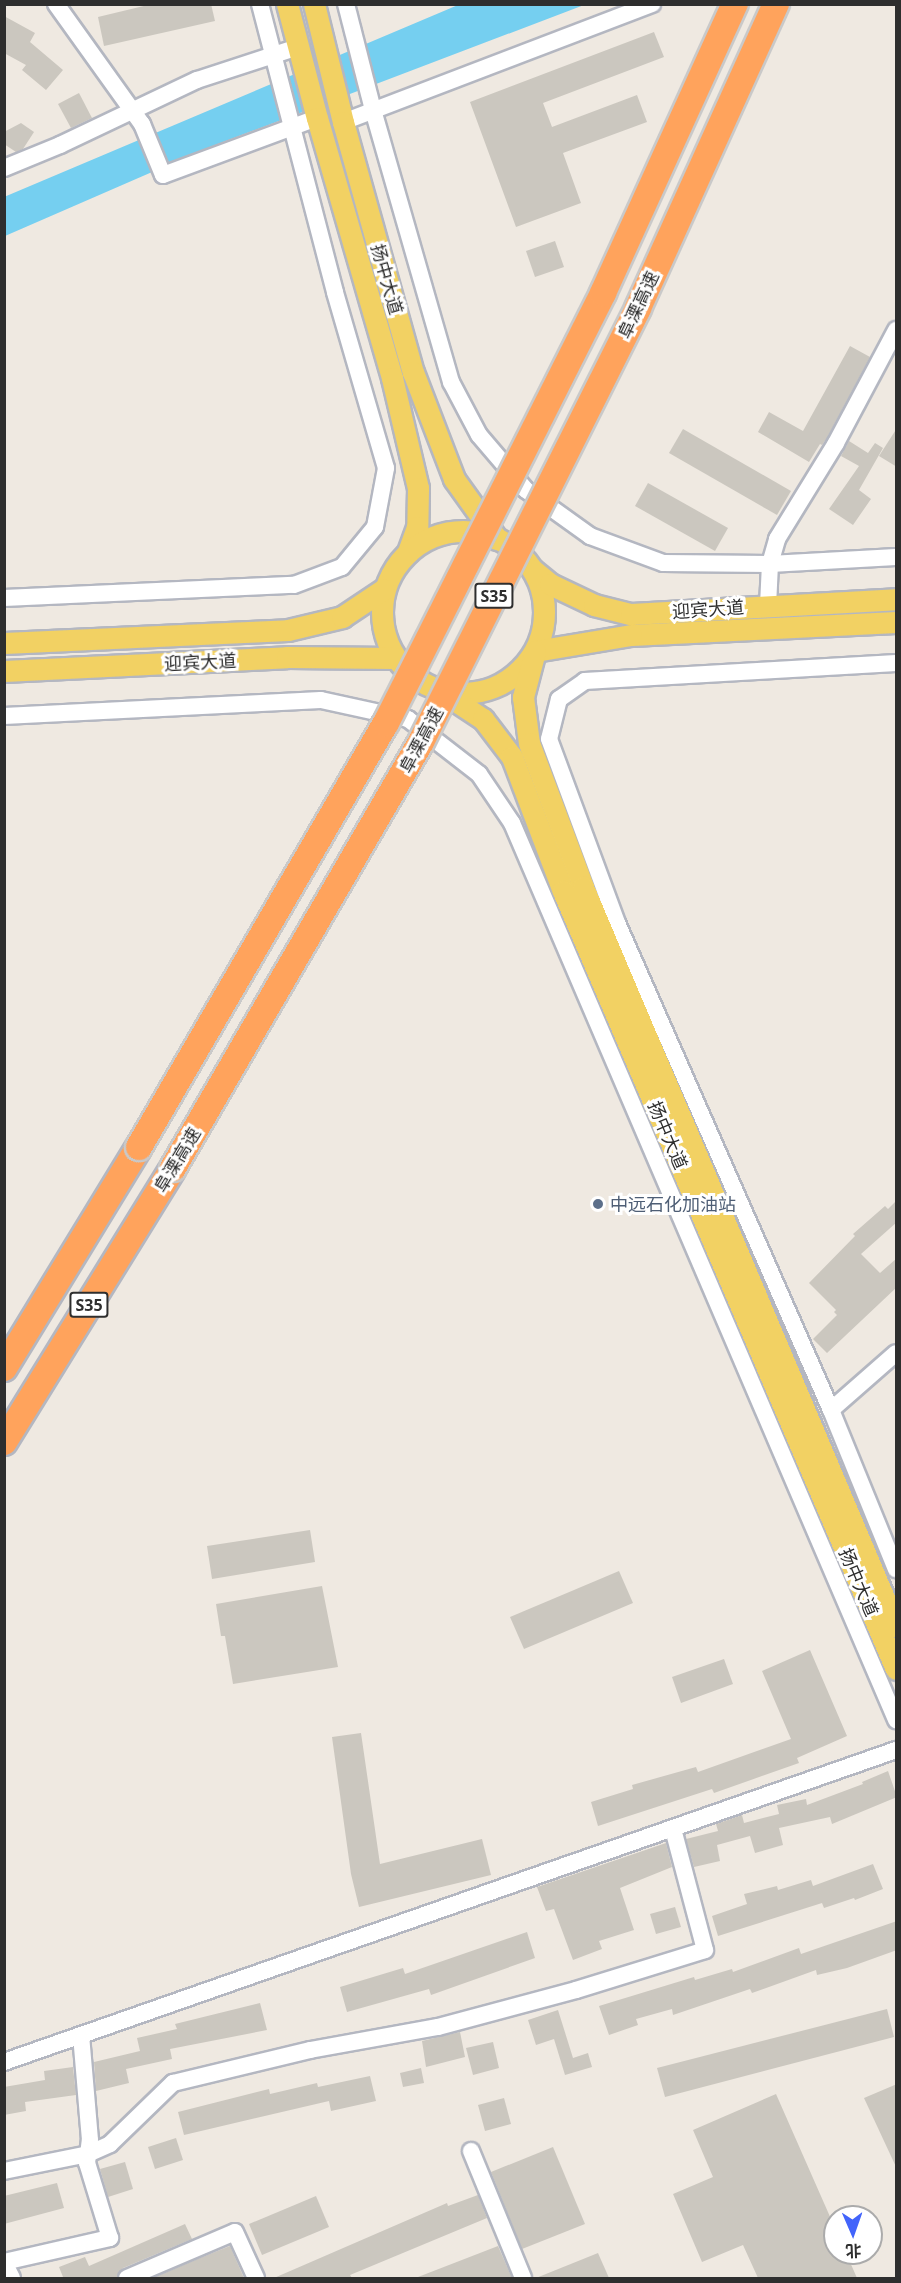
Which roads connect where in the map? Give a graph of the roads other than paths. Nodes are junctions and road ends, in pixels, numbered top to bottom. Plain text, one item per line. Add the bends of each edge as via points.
1 (56, 4) edge
2 (260, 4) edge
3 (287, 4) edge
4 (314, 4) edge
5 (346, 4) edge
6 (652, 4) edge
7 (735, 4) edge
8 (776, 4) edge
9 (300, 53) junction
10 (273, 55) junction
11 (373, 110) junction
12 (316, 114) junction
13 (137, 118) junction
14 (343, 122) junction
15 (292, 127) junction
16 (4, 168) edge
17 (897, 330) edge
18 (497, 539) junction
19 (408, 552) junction
20 (897, 557) edge
21 (770, 564) junction
22 (531, 568) junction
23 (384, 589) junction
24 (4, 598) edge
25 (897, 599) edge
26 (768, 606) junction
27 (897, 622) edge
28 (4, 643) edge
29 (535, 651) junction
30 (395, 658) junction
31 (897, 663) edge
32 (4, 671) edge
33 (440, 690) junction
34 (4, 716) edge
35 (897, 1353) edge
36 (4, 1368) edge
37 (831, 1410) junction
38 (4, 1442) edge
39 (897, 1569) edge
40 (897, 1626) edge
41 (897, 1669) edge
42 (897, 1720) edge
43 (897, 1750) edge
44 (673, 1829) junction
45 (81, 2036) junction
46 (4, 2062) edge
47 (471, 2151) dead end
48 (88, 2154) junction
49 (4, 2171) edge
50 (12, 2278) edge
51 (127, 2278) edge
52 (256, 2278) edge
53 (523, 2278) edge

1 - 13 street
2 - 10 street
3 - 9 main road, 扬中大道
4 - 14 main road, 扬中大道
5 - 11 street
6 - 11 street
7 - 36 highway, 阜溧高速 / S35, bridge via 603,294 391,712 139,1147
8 - 38 highway, 阜溧高速 / S35, bridge via 638,308 421,742 173,1168
9 - 10 street
9 - 12 main road, 扬中大道
10 - 13 street via 197,80
10 - 15 street
11 - 14 street
11 - 21 street via 451,382 479,435 526,490 590,536 663,563
12 - 15 street
12 - 19 main road, 扬中大道 via 392,378 418,488 417,527
13 - 15 street via 163,175
13 - 16 street
14 - 18 main road, 扬中大道 via 413,372 437,439 454,479
15 - 24 street via 386,468 375,527 342,567 294,585
17 - 21 street via 836,443 777,539
18 - 19 main road via 474,532 450,532 427,539
18 - 22 main road via 516,551
19 - 23 main road via 393,569
20 - 21 street
21 - 26 street
22 - 26 main road, 迎宾大道 via 550,584 594,605 631,614
22 - 29 main road via 544,609
23 - 28 main road, 迎宾大道 via 342,617 288,630
23 - 30 main road via 383,633
25 - 26 main road, 迎宾大道
27 - 29 main road, 迎宾大道 via 632,635
29 - 33 main road via 518,673 494,687 467,694
29 - 40 main road, 扬中大道 via 523,697 529,744 583,887
30 - 32 main road, 迎宾大道 via 287,657
30 - 33 main road via 414,678
31 - 37 street via 585,681 559,699 549,739 616,923
33 - 41 main road, 扬中大道 via 483,719 512,757 563,891
34 - 42 street via 321,700 408,718 478,774 512,823
35 - 37 street
37 - 39 street
43 - 44 street
44 - 45 street
44 - 48 street via 705,1950 438,2027 310,2050 173,2083 110,2144
45 - 46 street
45 - 48 street
47 - 53 street
48 - 49 street
48 - 50 street via 87,2163 110,2238 4,2262
51 - 52 street via 235,2232

